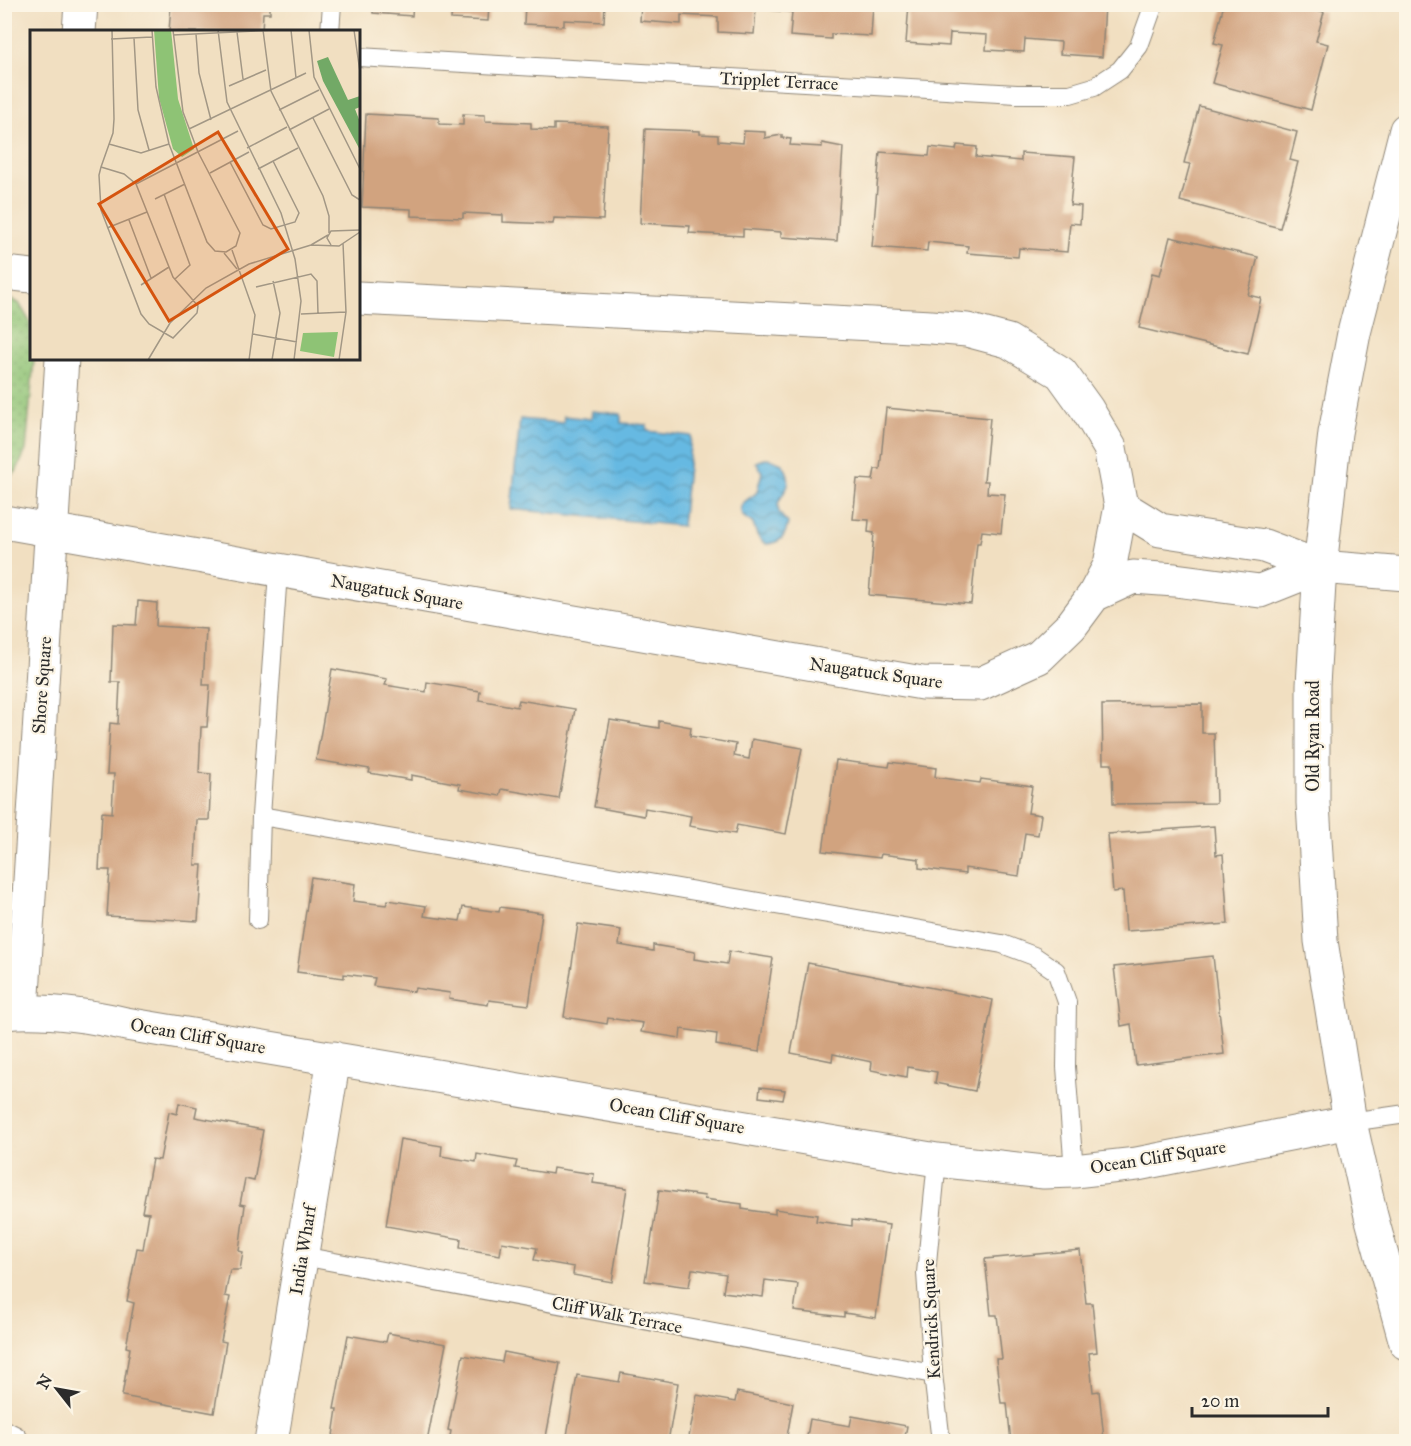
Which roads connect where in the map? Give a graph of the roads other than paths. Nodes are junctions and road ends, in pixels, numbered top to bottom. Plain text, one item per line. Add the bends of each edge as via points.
1 (81, 4) edge
2 (332, 4) edge
3 (1154, 4) edge
4 (79, 30) edge
5 (330, 30) edge
6 (360, 57) edge
7 (1407, 129) edge
8 (4, 273) edge
9 (30, 276) edge
10 (360, 298) edge
11 (62, 360) edge
12 (1121, 506) junction
13 (4, 522) edge
14 (51, 530) junction
15 (1320, 567) junction
16 (278, 572) junction
17 (1407, 574) edge
18 (1094, 596) junction
19 (261, 816) junction
20 (258, 920) dead end
21 (13, 1012) edge
22 (334, 1059) junction
23 (1407, 1114) edge
24 (1350, 1122) junction
25 (936, 1160) junction
26 (1074, 1171) junction
27 (302, 1256) junction
28 (1407, 1343) edge
29 (933, 1374) junction
30 (4, 1438) edge
31 (12, 1442) edge
32 (272, 1442) edge
33 (941, 1442) edge

1 - 4 street
2 - 5 lane
3 - 6 lane, Tripplet Terrace via 1139,46 1120,70 1094,87 1070,94
7 - 15 street, Old Ryan Road via 1354,333 1335,433
8 - 9 street
10 - 12 street, Naugatuck Square via 931,327 967,330 1008,341 1061,373 1087,409 1110,448
11 - 14 street, Shore Square
12 - 15 street via 1160,530 1264,546
12 - 18 street, Naugatuck Square via 1110,565
13 - 14 street, Naugatuck Square
14 - 16 street, Naugatuck Square
14 - 21 street, Shore Square
15 - 17 street
15 - 18 street via 1260,591 1133,577
15 - 24 street, Old Ryan Road via 1312,685 1314,815 1321,941
16 - 18 street, Naugatuck Square via 922,683 980,684 1039,657 1071,626
16 - 19 lane
19 - 20 lane
19 - 26 lane via 1002,944 1034,956 1056,971 1067,1002 1066,1067
21 - 22 street, Ocean Cliff Square via 80,1014
22 - 25 street, Ocean Cliff Square
22 - 27 street, India Wharf
23 - 24 lane
24 - 26 street, Ocean Cliff Square via 1137,1164
24 - 28 street, Old Ryan Road via 1371,1216
25 - 26 street, Ocean Cliff Square via 1044,1172
25 - 29 lane, Kendrick Square via 926,1273
27 - 29 lane, Cliff Walk Terrace
27 - 32 street, India Wharf
29 - 33 lane, Kendrick Square
30 - 31 street

